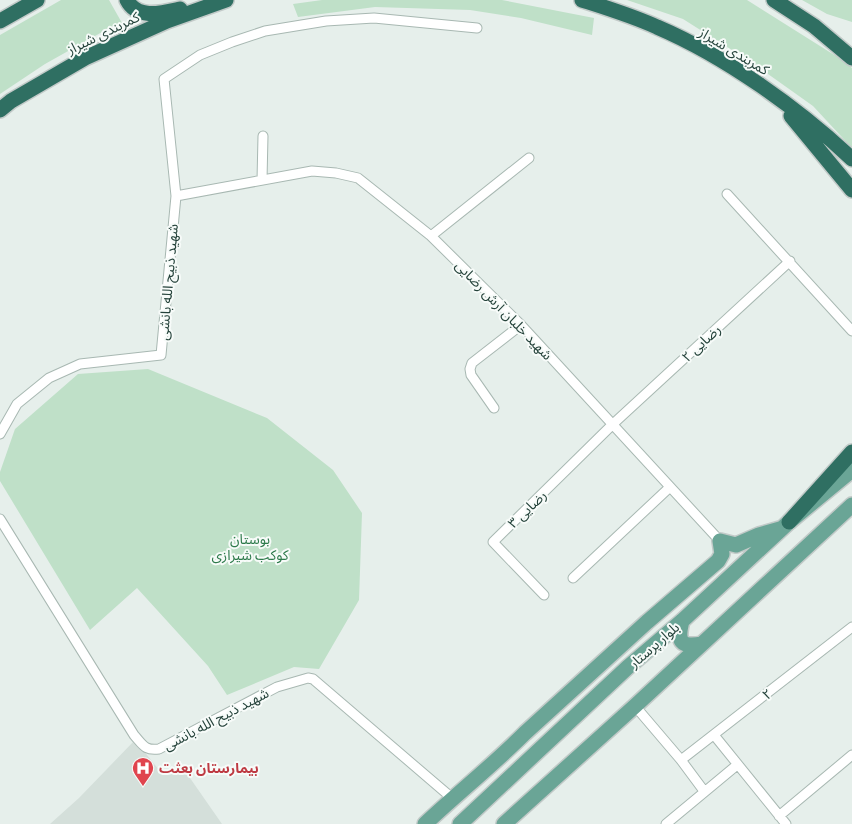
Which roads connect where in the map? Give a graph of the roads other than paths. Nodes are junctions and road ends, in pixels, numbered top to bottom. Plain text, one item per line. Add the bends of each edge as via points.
1 (37, 0) edge
2 (127, 0) edge
3 (225, 0) edge
4 (582, 0) edge
5 (774, 0) edge
6 (0, 21) edge
7 (814, 26) junction
8 (477, 28) dead end
9 (852, 42) edge
10 (852, 58) edge
11 (770, 92) junction
12 (0, 110) edge
13 (264, 136) dead end
14 (529, 158) dead end
15 (852, 159) edge
16 (262, 180) junction
17 (852, 190) edge
18 (727, 194) dead end
19 (176, 196) junction
20 (431, 236) junction
21 (790, 261) junction
22 (521, 325) junction
23 (852, 331) edge
24 (494, 408) dead end
25 (613, 424) junction
26 (0, 434) edge
27 (852, 452) edge
28 (852, 470) edge
29 (670, 487) junction
30 (852, 505) edge
31 (0, 519) edge
32 (785, 526) junction
33 (720, 541) junction
34 (573, 578) dead end
35 (544, 595) dead end
36 (682, 621) junction
37 (852, 627) edge
38 (656, 643) junction
39 (702, 644) junction
40 (679, 665) junction
41 (634, 706) junction
42 (714, 735) junction
43 (506, 752) junction
44 (852, 756) edge
45 (680, 760) junction
46 (736, 765) junction
47 (472, 780) junction
48 (505, 782) junction
49 (704, 791) junction
50 (452, 798) junction
51 (779, 816) junction
52 (425, 824) edge
53 (460, 824) edge
54 (504, 824) edge
55 (666, 824) edge
56 (786, 824) edge

1 - 6 highway
2 - 3 highway via 132,7 148,14
3 - 12 highway, کمربندی شیراز via 85,58
4 - 11 highway, کمربندی شیراز via 673,34
5 - 7 highway
7 - 9 highway
7 - 10 highway
8 - 19 street, شهید ذبیح الله بانشی via 374,18 326,21 265,31 200,55 164,80
11 - 15 highway, کمربندی شیراز
11 - 17 highway
13 - 16 street
14 - 20 street
16 - 19 street, شهید خلبان آرش رضایی
16 - 20 street, شهید خلبان آرش رضایی via 312,171 358,178
18 - 21 street
19 - 26 street, شهید ذبیح الله بانشی via 161,355 80,364 49,378 17,404
20 - 22 street, شهید خلبان آرش رضایی
21 - 23 street
21 - 25 street, رضایی ۲
22 - 24 street via 472,363 470,369
22 - 25 street, شهید خلبان آرش رضایی
25 - 29 street, شهید خلبان آرش رضایی
25 - 35 street, رضایی ۳ via 493,542
27 - 32 highway
28 - 32 main road, بلوار پرستار
29 - 33 street, شهید خلبان آرش رضایی
29 - 34 street
30 - 39 main road
31 - 50 street, شهید ذبیح الله بانشی via 144,747 160,749 277,687 308,678
32 - 33 main road via 736,546
32 - 36 main road, بلوار پرستار
33 - 43 main road via 722,554 718,561
36 - 38 main road, بلوار پرستار
36 - 39 main road via 682,642 690,646
37 - 42 street, ۲
38 - 40 main road via 673,646
38 - 48 main road, بلوار پرستار
39 - 40 main road
40 - 41 main road
41 - 45 street
41 - 54 main road
42 - 45 street, ۲
42 - 46 street
43 - 47 main road
43 - 48 main road
44 - 51 street
45 - 49 street
46 - 49 street
46 - 51 street
47 - 48 main road
47 - 50 main road
48 - 53 main road, بلوار پرستار
49 - 55 street
50 - 52 main road
51 - 56 street

